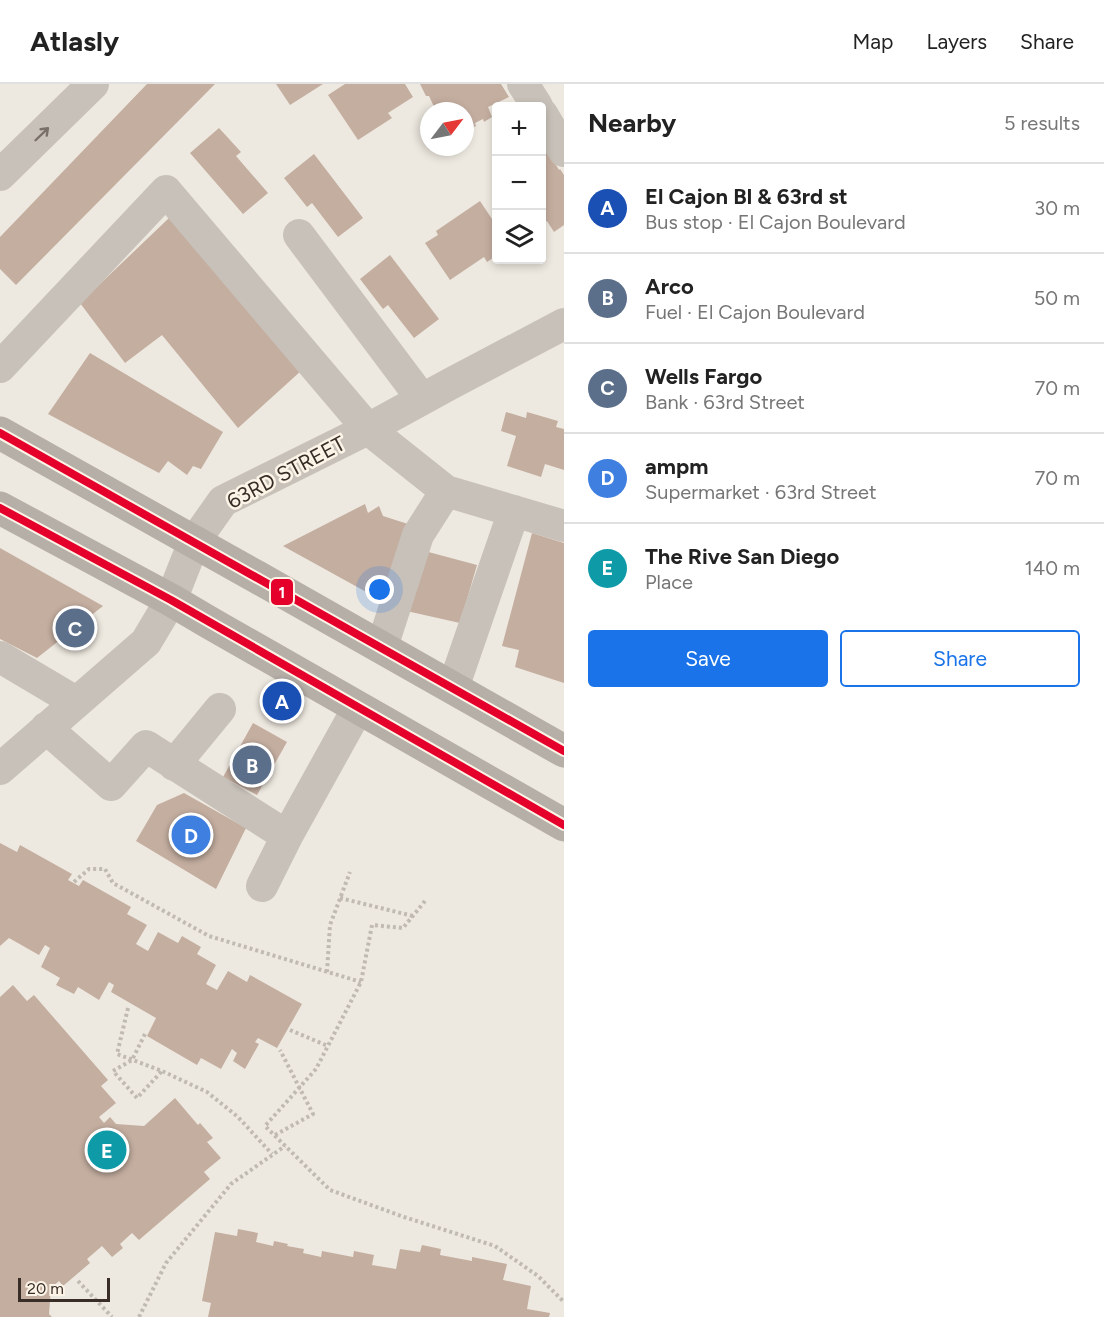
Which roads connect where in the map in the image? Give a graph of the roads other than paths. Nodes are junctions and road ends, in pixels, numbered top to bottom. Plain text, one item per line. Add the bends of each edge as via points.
1 (93, 84) edge
2 (523, 84) edge
3 (534, 102) edge
4 (546, 121) edge
5 (564, 151) edge
6 (0, 175) edge
7 (299, 235) dead end
8 (564, 324) edge
9 (0, 368) edge
10 (422, 399) junction
11 (368, 429) junction
12 (0, 433) edge
13 (446, 491) junction
14 (0, 508) edge
15 (514, 511) junction
16 (564, 526) edge
17 (194, 542) junction
18 (171, 600) junction
19 (382, 647) junction
20 (0, 657) edge
21 (453, 688) junction
22 (76, 702) junction
23 (358, 708) junction
24 (220, 709) dead end
25 (46, 728) junction
26 (564, 751) edge
27 (174, 765) junction
28 (0, 769) edge
29 (564, 825) edge
30 (287, 836) junction
31 (262, 886) dead end

6 -> 1 street
2 - 3 street
4 - 5 street
7 - 10 street
8 - 10 street, 63RD STREET
9 - 11 street via 166,191
10 - 11 street, 63RD STREET
11 - 13 street
11 - 17 street, 63RD STREET via 223,501
12 - 17 main road
13 - 15 street
13 - 19 street via 418,535
14 - 18 main road
15 - 16 street
15 - 21 street
17 - 18 street, 63RD STREET
17 - 19 main road
18 - 22 street, 63RD STREET via 146,642
18 - 23 main road
19 - 21 main road
20 - 22 street
21 - 26 main road
22 - 25 street, 63RD STREET
23 - 29 main road
23 - 30 street
24 - 27 street
25 - 27 street via 111,785 146,746
25 - 28 street, 63RD STREET
27 - 30 street
30 - 31 street

